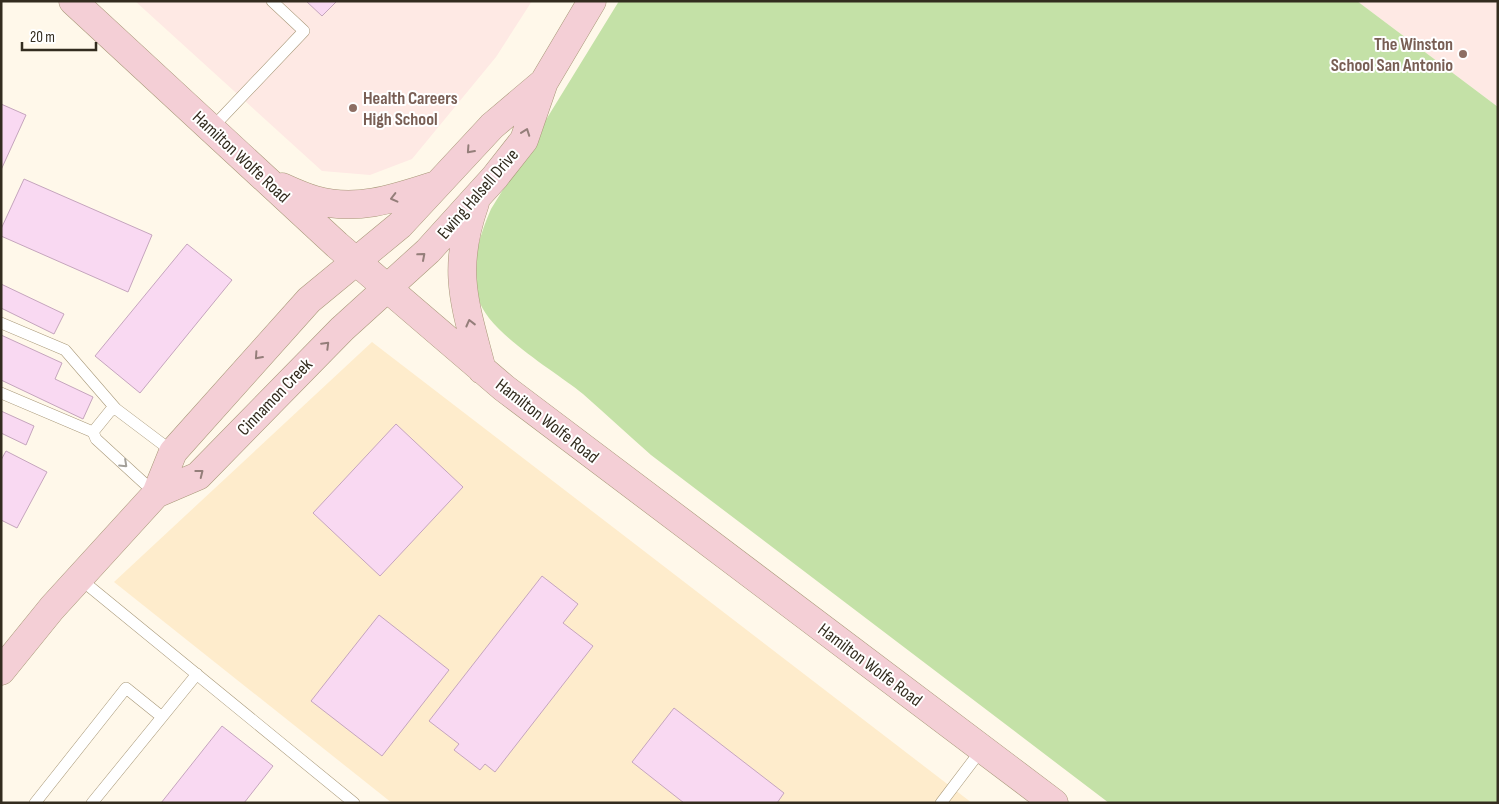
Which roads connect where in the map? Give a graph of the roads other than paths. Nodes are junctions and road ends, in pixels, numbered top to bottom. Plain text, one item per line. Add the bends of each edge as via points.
1 (73, 1) edge
2 (272, 1) edge
3 (592, 1) edge
4 (544, 82) junction
5 (210, 129) junction
6 (269, 182) junction
7 (440, 183) junction
8 (477, 196) junction
9 (356, 261) junction
10 (385, 288) junction
11 (1, 323) edge
12 (482, 370) junction
13 (1, 393) edge
14 (116, 409) junction
15 (93, 432) junction
16 (173, 452) junction
17 (156, 494) junction
18 (79, 578) junction
19 (1, 671) edge
20 (197, 674) junction
21 (162, 717) junction
22 (982, 749) junction
23 (35, 803) edge
24 (92, 803) edge
25 (354, 803) edge
26 (941, 803) edge
27 (1054, 803) edge

1 - 5 street, Hamilton Wolfe Road
2 - 5 lane via 304,31
3 - 4 street, Ewing Halsell Drive
4 -> 7 street, Ewing Halsell Drive via 492,126
8 -> 4 street, Ewing Halsell Drive via 524,140
5 - 6 street, Hamilton Wolfe Road
7 -> 6 street via 372,203 347,206 315,200
6 - 9 street, Hamilton Wolfe Road
7 - 9 street, Ewing Halsell Drive via 400,225
10 -> 8 street, Ewing Halsell Drive via 428,251
12 -> 8 street via 463,296 461,275 465,231
9 - 10 street, Hamilton Wolfe Road
9 -> 16 street, Cinnamon Creek via 308,300
10 - 12 street, Hamilton Wolfe Road
17 -> 10 street, Cinnamon Creek via 198,476
11 - 14 lane via 65,350
12 - 22 street, Hamilton Wolfe Road
13 - 15 lane
14 - 15 lane via 110,411
14 - 16 lane
15 -> 17 lane via 96,439
16 - 17 street, Cinnamon Creek
17 - 18 street, Cinnamon Creek
18 - 19 street, Cinnamon Creek
18 - 20 lane
20 - 21 lane
20 - 25 lane
21 - 23 lane via 126,688
21 - 24 lane
22 - 26 lane
22 - 27 street, Hamilton Wolfe Road

